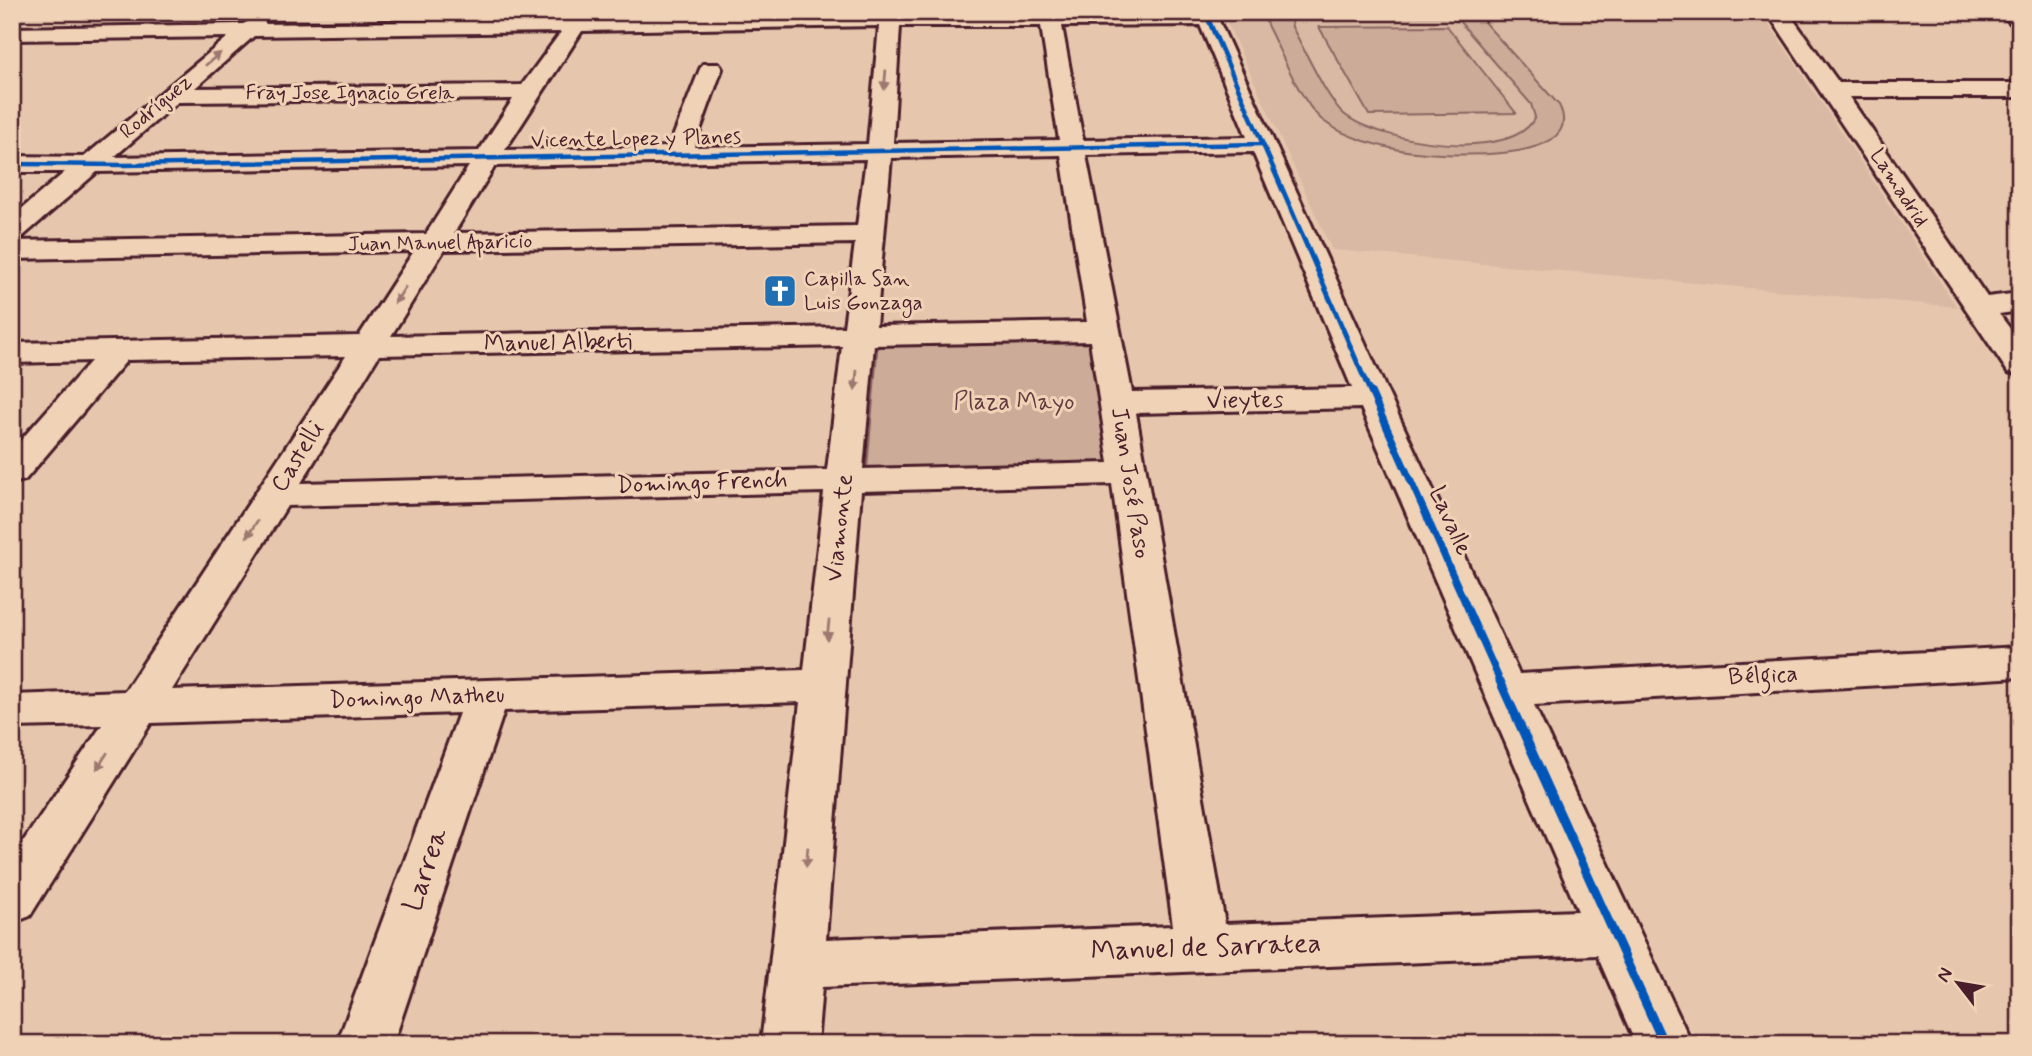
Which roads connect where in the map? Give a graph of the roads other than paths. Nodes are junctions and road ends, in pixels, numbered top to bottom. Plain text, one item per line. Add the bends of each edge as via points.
1 (269, 12) edge
2 (1777, 12) edge
3 (2009, 12) edge
4 (1206, 15) edge
5 (890, 16) edge
6 (580, 19) edge
7 (1050, 19) junction
8 (2020, 21) edge
9 (248, 30) junction
10 (12, 34) edge
11 (711, 69) dead end
12 (1835, 90) junction
13 (2020, 90) edge
14 (529, 92) junction
15 (170, 94) junction
16 (1261, 144) junction
17 (1071, 149) junction
18 (879, 153) junction
19 (678, 156) junction
20 (486, 159) junction
21 (12, 164) edge
22 (88, 164) junction
23 (12, 231) edge
24 (868, 234) junction
25 (433, 243) junction
26 (12, 250) edge
27 (2020, 302) edge
28 (1978, 307) junction
29 (1103, 331) junction
30 (860, 337) junction
31 (367, 346) junction
32 (118, 351) junction
33 (12, 353) edge
34 (2020, 365) edge
35 (1373, 398) junction
36 (1116, 403) junction
37 (12, 472) edge
38 (1129, 473) junction
39 (845, 480) junction
40 (275, 495) junction
41 (2020, 662) edge
42 (822, 685) junction
43 (1506, 691) junction
44 (487, 696) junction
45 (136, 707) junction
46 (12, 711) edge
47 (12, 901) edge
48 (1615, 932) junction
49 (1203, 948) junction
50 (797, 964) junction
51 (365, 1044) edge
52 (789, 1044) edge
53 (1664, 1044) edge

1 - 9 street, Rodríguez
2 - 12 street, Lamadrid
3 - 8 street
4 - 7 street
4 - 16 street, Lavalle
5 - 6 street
5 - 7 street
5 -> 18 street, Viamonte
6 - 9 street
6 - 14 street, Castelli
7 - 17 street, Juan José Paso
9 - 10 street
15 -> 9 street, Rodríguez
11 - 19 street
12 - 13 street
12 - 28 street, Lamadrid
14 - 15 street, Fray Jose Ignacio Grela
14 - 20 street, Castelli
15 - 22 street, Rodríguez
16 - 17 street, Vicente Lopez y Planes
16 - 35 street, Lavalle
17 - 18 street, Vicente Lopez y Planes
17 - 29 street, Juan José Paso
18 - 19 street, Vicente Lopez y Planes
18 - 24 street, Viamonte
19 - 20 street, Vicente Lopez y Planes
20 - 22 street, Vicente Lopez y Planes
20 - 25 street, Castelli
21 - 22 street, Vicente Lopez y Planes
22 - 23 street, Rodríguez
24 - 25 street, Juan Manuel Aparicio
24 - 30 street, Viamonte
25 - 26 street, Juan Manuel Aparicio
25 -> 31 street, Castelli
27 - 28 street
28 - 34 street, Lamadrid
29 - 30 street, Manuel Alberti
29 - 36 street, Juan José Paso
30 - 31 street, Manuel Alberti
30 -> 39 street, Viamonte
31 - 32 street, Manuel Alberti
31 - 40 street, Castelli
32 - 33 street, Manuel Alberti
32 - 37 street
35 - 36 street, Vieytes
35 - 43 street, Lavalle
36 - 38 street, Juan José Paso
38 - 39 street, Domingo French
38 - 49 street, Juan José Paso
39 - 40 street, Domingo French
39 -> 42 street, Viamonte
40 -> 45 street, Castelli
41 - 43 street, Bélgica
42 - 44 street, Domingo Matheu
42 -> 50 street, Viamonte
43 - 48 street, Lavalle
44 - 45 street, Domingo Matheu
44 - 51 street, Larrea
45 - 46 street, Domingo Matheu
45 -> 47 street, Castelli
48 - 49 street, Manuel de Sarratea
48 - 53 street, Lavalle
49 - 50 street, Manuel de Sarratea
50 - 52 street, Viamonte

